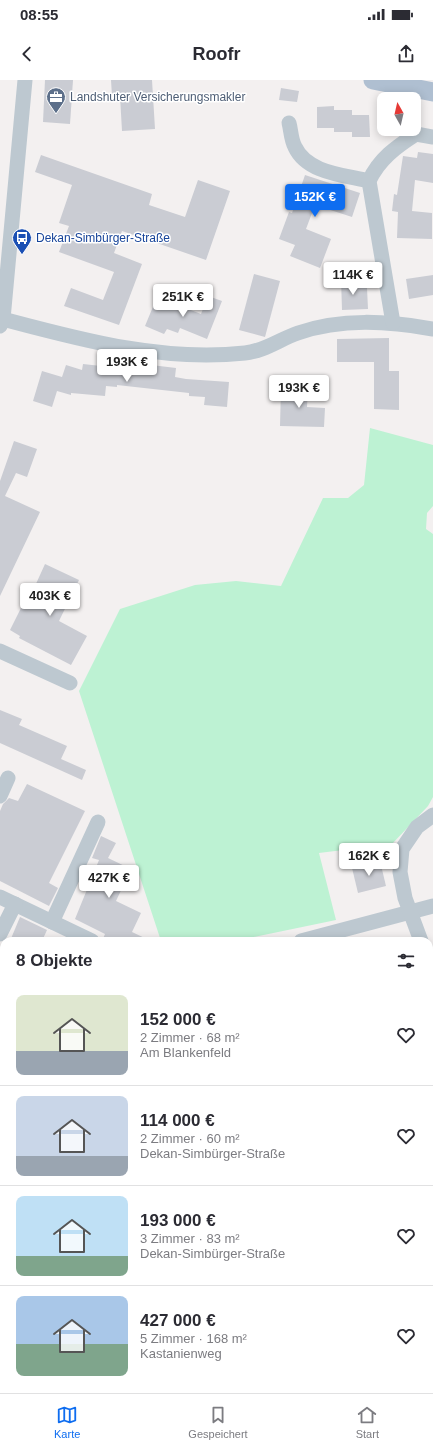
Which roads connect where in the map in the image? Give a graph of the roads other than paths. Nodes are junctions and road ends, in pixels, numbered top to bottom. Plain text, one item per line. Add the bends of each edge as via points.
1 (25, 80) edge
2 (373, 80) edge
3 (433, 92) edge
4 (289, 123) dead end
5 (433, 137) edge
6 (370, 181) junction
7 (1, 322) edge
8 (393, 323) junction
9 (433, 329) edge
10 (0, 651) edge
11 (70, 683) dead end
12 (8, 778) dead end
13 (0, 796) edge
14 (433, 815) edge
15 (98, 822) dead end
16 (0, 896) edge
17 (15, 904) junction
18 (433, 906) edge
19 (410, 911) junction
20 (52, 922) junction
21 (0, 934) edge
22 (84, 937) edge
23 (316, 937) edge
24 (420, 937) edge

1 - 7 street
2 - 3 main road
4 - 6 street via 295,147 306,162 328,172
5 - 6 street via 416,134 402,143 374,169
6 - 8 street
7 - 8 street via 124,349 224,356 264,349 298,333 333,324
8 - 9 street
10 - 11 street
12 - 13 street
14 - 19 street via 417,827 402,849 400,872
15 - 20 street
16 - 17 street
17 - 20 street
17 - 21 street
18 - 19 street
19 - 23 street
19 - 24 street
20 - 22 street

